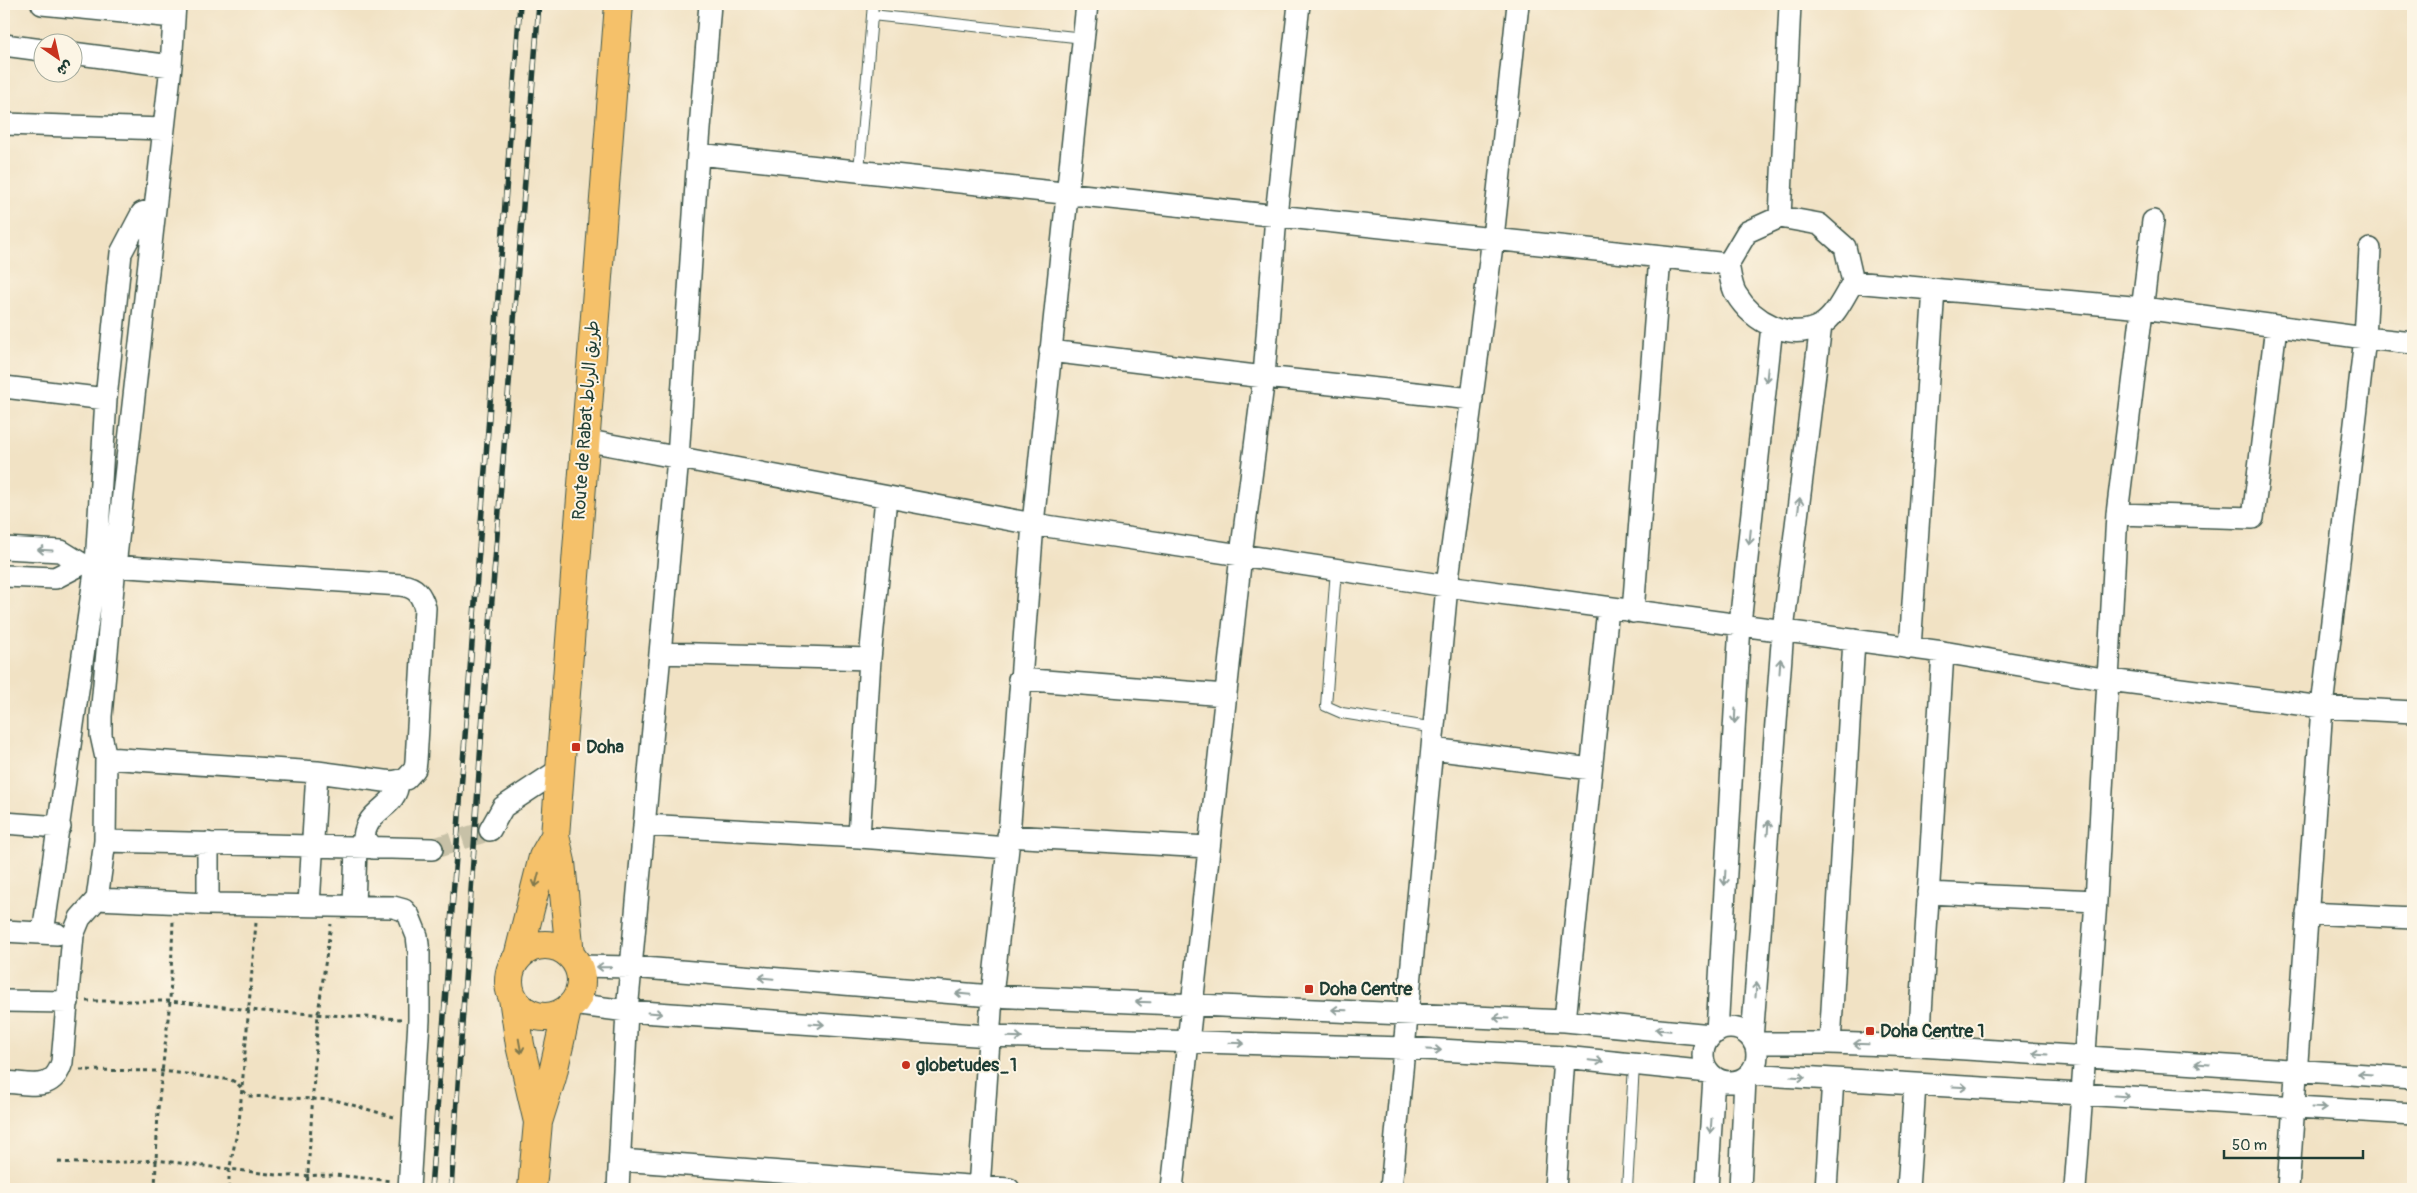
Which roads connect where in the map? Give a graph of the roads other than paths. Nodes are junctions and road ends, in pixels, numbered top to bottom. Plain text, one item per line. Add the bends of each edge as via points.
1 (42, 4) edge
2 (619, 4) edge
3 (710, 4) edge
4 (873, 4) edge
5 (1088, 4) edge
6 (1299, 4) edge
7 (1518, 4) edge
8 (1790, 4) edge
9 (174, 10) edge
10 (872, 15) junction
11 (1084, 38) junction
12 (4, 45) edge
13 (32, 49) edge
14 (82, 54) edge
15 (172, 66) junction
16 (4, 124) edge
17 (164, 129) junction
18 (698, 154) junction
19 (859, 171) junction
20 (1067, 193) junction
21 (155, 208) junction
22 (1276, 215) junction
23 (1780, 217) junction
24 (2153, 221) dead end
25 (1493, 238) junction
26 (2370, 249) dead end
27 (1660, 257) junction
28 (1728, 264) junction
29 (1853, 282) junction
30 (1934, 289) junction
31 (2143, 308) junction
32 (1821, 325) junction
33 (1772, 326) junction
34 (2276, 326) junction
35 (2365, 338) junction
36 (2413, 342) edge
37 (1050, 352) junction
38 (1264, 377) junction
39 (4, 387) edge
40 (106, 399) junction
41 (1472, 399) junction
42 (584, 440) junction
43 (678, 458) junction
44 (886, 498) junction
45 (2117, 514) junction
46 (1033, 524) junction
47 (4, 548) edge
48 (1241, 554) junction
49 (98, 565) junction
50 (1336, 569) junction
51 (4, 576) edge
52 (1447, 586) junction
53 (1608, 609) junction
54 (1633, 612) junction
55 (1740, 624) junction
56 (1783, 630) junction
57 (1854, 640) junction
58 (1910, 648) junction
59 (1942, 652) junction
60 (662, 653) junction
61 (870, 659) junction
62 (1019, 680) junction
63 (2109, 680) junction
64 (1225, 695) junction
65 (2322, 706) junction
66 (2413, 712) edge
67 (1435, 728) junction
68 (1432, 749) junction
69 (106, 758) junction
70 (1591, 769) junction
71 (559, 770) junction
72 (317, 772) junction
73 (398, 782) junction
74 (4, 823) edge
75 (644, 826) junction
76 (60, 827) junction
77 (490, 830) tunnel mouth
78 (555, 836) junction
79 (859, 837) junction
80 (105, 841) junction
81 (1008, 842) junction
82 (208, 843) junction
83 (313, 845) junction
84 (1208, 846) junction
85 (364, 848) junction
86 (432, 849) tunnel mouth
87 (1928, 893) junction
88 (97, 899) junction
89 (2096, 901) junction
90 (208, 904) junction
91 (309, 906) junction
92 (344, 906) junction
93 (2307, 913) junction
94 (2413, 918) edge
95 (4, 930) edge
96 (43, 933) junction
97 (73, 935) junction
98 (518, 957) junction
99 (574, 961) junction
100 (631, 967) junction
101 (992, 996) junction
102 (513, 998) junction
103 (4, 1002) edge
104 (68, 1002) junction
105 (1191, 1004) junction
106 (569, 1007) junction
107 (627, 1011) junction
108 (1407, 1013) junction
109 (1565, 1021) junction
110 (1714, 1034) junction
111 (990, 1036) junction
112 (1188, 1041) junction
113 (1753, 1041) junction
114 (1830, 1043) junction
115 (1919, 1046) junction
116 (1405, 1048) junction
117 (2085, 1056) junction
118 (1564, 1058) junction
119 (1634, 1065) junction
120 (2295, 1070) junction
121 (1712, 1075) junction
122 (1747, 1076) junction
123 (2413, 1078) edge
124 (1833, 1079) junction
125 (4, 1082) edge
126 (1915, 1085) junction
127 (2082, 1093) junction
128 (2294, 1106) junction
129 (2413, 1114) edge
130 (538, 1122) junction
131 (620, 1160) junction
132 (832, 1182) edge
133 (410, 1187) edge
134 (980, 1188) edge
135 (532, 1189) edge
136 (618, 1189) edge
137 (1008, 1189) edge
138 (1172, 1189) edge
139 (1391, 1189) edge
140 (1556, 1189) edge
141 (1627, 1189) edge
142 (1707, 1189) edge
143 (1740, 1189) edge
144 (1826, 1189) edge
145 (1908, 1189) edge
146 (2075, 1189) edge
147 (2288, 1189) edge

1 - 9 street
2 - 42 main road, Route de Rabat طريق الرباط
3 - 18 street
4 - 10 lane
5 - 11 street
6 - 22 street
7 - 25 street
8 - 23 street
9 - 15 street
10 - 11 lane
10 - 19 lane
11 - 20 street
12 - 13 street
14 - 15 street
15 - 17 street
16 - 17 street
17 - 21 street
18 - 19 street
18 - 43 street
19 - 20 street
20 - 22 street
20 - 37 street
21 - 40 street via 142,213 121,253
21 - 49 street
22 - 25 street
22 - 38 street
23 - 28 street via 1747,232
23 - 29 street via 1819,224 1845,247
24 - 31 street
25 - 27 street
25 - 41 street
26 - 35 street
27 - 28 street
27 - 54 street
28 - 33 street via 1736,294 1756,316
29 - 30 street
29 - 32 street via 1836,310
30 - 31 street
30 - 58 street
31 - 34 street
31 - 45 street
32 - 33 street via 1793,333
56 -> 32 street
33 -> 55 street
34 - 35 street
34 - 45 street via 2253,518
35 - 36 street
35 - 65 street
37 - 38 street
37 - 46 street
38 - 41 street
38 - 48 street
39 - 40 street
40 - 49 street
41 - 52 street
42 - 43 street
42 - 71 main road, Route de Rabat طريق الرباط
43 - 44 street
43 - 60 street
44 - 46 street
44 - 61 street
45 - 63 street
46 - 48 street
46 - 62 street
49 -> 47 street via 61,551
48 - 50 street
48 - 64 street
49 - 51 street via 55,578
49 - 69 street via 101,735
49 - 73 street via 414,588 425,608 416,761 411,774
49 - 76 street
50 - 52 street
50 - 67 lane via 1326,706 1342,713
52 - 53 street
52 - 67 street
53 - 54 street
53 - 70 street
54 - 55 street
55 - 56 street
55 -> 110 street
56 - 57 street
113 -> 56 street
57 - 58 street
57 - 114 street
58 - 59 street
59 - 63 street
59 - 87 street
60 - 61 street
60 - 75 street
61 - 79 street
62 - 64 street
62 - 81 street
63 - 65 street
63 - 89 street
64 - 84 street
65 - 66 street
65 - 93 street
67 - 68 street
68 - 70 street
68 - 108 street
69 - 72 street
69 - 80 street
70 - 109 street
71 - 77 street via 503,807
71 - 78 main road, Route de Rabat طريق الرباط
72 - 73 street
72 - 83 street
73 - 85 street via 395,797 370,817 365,827
74 - 76 street
75 - 79 street
75 - 100 street
76 - 96 street
78 -> 98 main road, Route de Rabat طريق الرباط via 543,857
78 - 99 main road, Route de Rabat طريق الرباط via 562,862
79 - 81 street
80 - 82 street
80 - 88 street
81 - 84 street
81 - 101 street
82 - 83 street
82 - 90 street
83 - 85 street
83 - 91 street
84 - 105 street
85 - 86 street
85 - 92 street
87 - 89 street
87 - 115 street
88 - 90 street
88 - 97 street via 80,918
89 - 117 street
90 - 91 street
91 - 92 street
92 - 133 street via 404,910 417,936 419,1020
93 - 94 street
93 - 120 street
95 - 96 street
96 - 97 street
97 - 104 street
98 - 99 main road via 527,950 550,945 561,948
98 - 102 main road via 509,976
100 -> 99 street
99 - 106 main road via 582,981 579,995
101 -> 100 street
100 - 107 street
105 -> 101 street
101 - 111 street
102 - 106 main road via 523,1010 536,1017 552,1017
102 -> 130 main road via 527,1081
103 - 104 street
104 - 125 street via 60,1070 53,1081 48,1084
108 -> 105 street
105 - 112 street
106 - 107 street
106 - 130 main road
107 -> 111 street
107 - 131 street
109 -> 108 street
108 - 116 street
110 -> 109 street
110 - 113 street via 1729,1028 1742,1031
110 - 121 street via 1703,1053 1704,1063
111 -> 112 street
111 - 134 street
112 -> 116 street
112 - 138 street
113 - 114 street
113 - 122 street via 1757,1054 1755,1065
115 -> 114 street
117 -> 115 street
116 -> 118 street
116 - 139 street
120 -> 117 street
117 - 127 street
118 -> 119 street
118 - 140 street
119 - 121 street
119 - 141 lane
123 -> 120 street
120 - 128 street
121 - 122 street via 1730,1082
121 -> 142 street
122 -> 124 street
122 - 143 street
124 - 126 street
124 - 144 street
126 -> 127 street
126 - 145 street
127 -> 128 street
127 - 146 street
128 -> 129 street
128 - 147 street
130 - 135 main road
131 - 132 street
131 - 136 street
132 - 134 street
134 - 137 street

